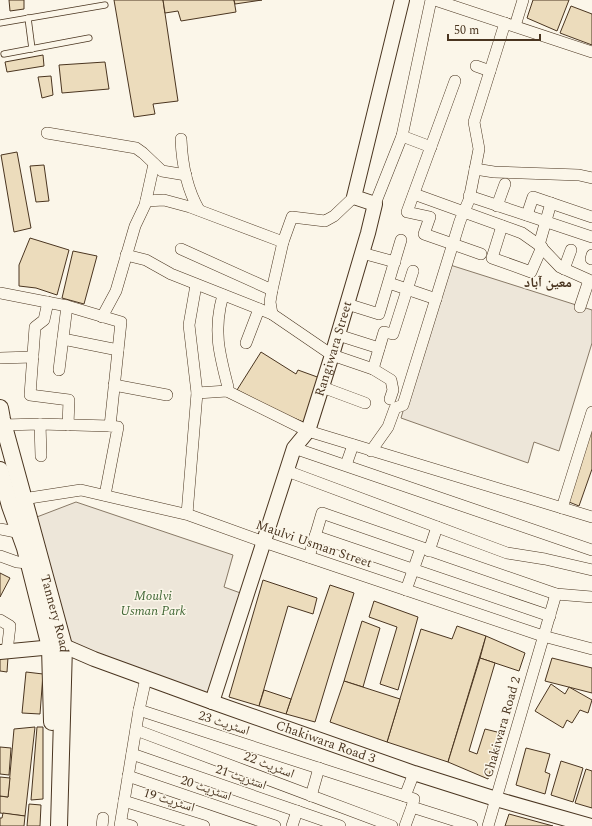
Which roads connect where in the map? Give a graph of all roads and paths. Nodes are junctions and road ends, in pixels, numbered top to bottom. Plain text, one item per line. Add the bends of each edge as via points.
1 (402, 0) edge
2 (435, 0) edge
3 (511, 0) edge
4 (522, 2) edge
5 (105, 5) dead end
6 (464, 5) edge
7 (28, 18) junction
8 (0, 23) edge
9 (510, 24) junction
10 (89, 38) dead end
11 (32, 49) junction
12 (592, 52) edge
13 (4, 54) dead end
14 (476, 66) dead end
15 (490, 71) junction
16 (455, 81) dead end
17 (47, 133) dead end
18 (402, 136) junction
19 (181, 139) dead end
20 (431, 147) junction
21 (154, 164) junction
22 (475, 169) junction
23 (186, 175) junction
24 (592, 178) edge
25 (505, 184) dead end
26 (414, 194) junction
27 (470, 196) junction
28 (354, 197) junction
29 (146, 201) junction
30 (551, 203) junction
31 (375, 204) junction
32 (497, 206) junction
33 (199, 210) junction
34 (464, 211) junction
35 (526, 216) junction
36 (592, 217) edge
37 (545, 222) junction
38 (502, 226) junction
39 (592, 237) edge
40 (402, 240) dead end
41 (283, 242) junction
42 (453, 244) junction
43 (541, 246) junction
44 (181, 250) dead end
45 (571, 250) dead end
46 (362, 253) junction
47 (481, 254) dead end
48 (126, 255) junction
49 (592, 255) edge
50 (592, 260) edge
51 (395, 262) junction
52 (564, 268) junction
53 (413, 271) dead end
54 (388, 283) junction
55 (196, 284) junction
56 (272, 290) junction
57 (407, 290) junction
58 (0, 293) edge
59 (223, 295) junction
60 (436, 299) junction
61 (48, 302) junction
62 (347, 304) junction
63 (67, 306) junction
64 (580, 307) dead end
65 (259, 309) junction
66 (272, 314) junction
67 (102, 317) junction
68 (338, 335) junction
69 (63, 339) junction
70 (246, 343) dead end
71 (379, 348) junction
72 (118, 350) junction
73 (332, 355) junction
74 (33, 357) junction
75 (0, 358) edge
76 (373, 369) junction
77 (59, 370) dead end
78 (114, 385) junction
79 (322, 387) junction
80 (227, 391) junction
81 (197, 393) junction
82 (166, 395) dead end
83 (390, 399) dead end
84 (365, 403) dead end
85 (0, 408) edge
86 (592, 412) edge
87 (40, 424) junction
88 (2, 425) edge
89 (68, 425) junction
90 (110, 426) junction
91 (308, 431) junction
92 (353, 445) junction
93 (294, 448) junction
94 (371, 451) junction
95 (41, 456) dead end
96 (346, 465) junction
97 (287, 471) junction
98 (0, 474) edge
99 (105, 495) junction
100 (11, 504) edge
101 (562, 508) junction
102 (187, 514) junction
103 (592, 517) edge
104 (437, 527) junction
105 (0, 529) edge
106 (20, 533) junction
107 (315, 536) junction
108 (264, 542) junction
109 (425, 549) junction
110 (592, 550) edge
111 (0, 556) edge
112 (309, 557) junction
113 (28, 563) junction
114 (413, 570) junction
115 (592, 570) edge
116 (406, 590) junction
117 (556, 594) junction
118 (592, 596) edge
119 (550, 616) junction
120 (0, 620) edge
121 (543, 636) junction
122 (57, 647) junction
123 (592, 649) edge
124 (3, 652) edge
125 (146, 678) junction
126 (212, 702) junction
127 (139, 710) junction
128 (136, 730) junction
129 (132, 754) junction
130 (319, 768) junction
131 (414, 773) junction
132 (128, 776) junction
133 (310, 795) junction
134 (406, 796) junction
135 (496, 799) junction
136 (124, 801) junction
137 (412, 807) junction
138 (300, 812) junction
139 (121, 824) edge
140 (49, 826) edge
141 (59, 826) edge
142 (132, 826) edge
143 (204, 826) edge
144 (275, 826) edge
145 (292, 826) edge
146 (340, 826) edge
147 (392, 826) edge
148 (405, 826) edge
149 (472, 826) edge
150 (488, 826) edge
151 (590, 826) edge

1 - 28 street
2 - 6 street
2 - 18 street
3 - 4 street
4 - 9 street
5 - 7 lane
6 - 9 street
7 - 8 lane
7 - 11 lane
9 - 12 street
9 - 15 street
10 - 11 lane
11 - 13 lane
14 - 15 street
15 - 22 street via 474,122 479,149
16 - 20 street
17 - 21 street via 136,148
18 - 20 street
18 - 31 street
19 - 23 street
20 - 26 street
21 - 23 street via 162,171
21 - 29 street
22 - 24 street
22 - 27 street
23 - 33 street via 192,198
25 - 32 street
26 - 34 street
26 - 42 street via 408,212 430,217 424,234
27 - 32 street
27 - 34 street
28 - 31 street
28 - 41 street via 334,216 324,221 292,216
29 - 33 street via 164,200
29 - 48 street
30 - 35 street via 533,197
30 - 36 street
30 - 37 street
31 - 46 street, Rangiwara Street
32 - 35 street
33 - 41 street
34 - 38 street
34 - 42 street
35 - 37 street
37 - 39 street
37 - 43 street
38 - 43 street via 522,233
38 - 43 street via 492,258 531,272
40 - 51 street
41 - 56 street
42 - 47 street
42 - 60 street
43 - 52 street via 560,267
44 - 56 street
45 - 52 street
46 - 51 street
46 - 62 street, Rangiwara Street
48 - 55 street via 146,260
48 - 67 street via 116,291
49 - 50 street
51 - 54 street
52 - 64 street via 589,280
53 - 57 street
54 - 57 street
54 - 62 street via 379,314
55 - 59 street
55 - 81 street via 189,325
56 - 66 street
57 - 60 street
57 - 71 street via 393,334 384,332
58 - 61 street
59 - 65 street
59 - 80 street via 217,326 219,354
60 - 94 street via 403,404 395,408 388,427
61 - 63 street
61 - 74 street via 44,320 35,327
62 - 68 street, Rangiwara Street
63 - 67 street
63 - 69 street
65 - 66 street
65 - 70 street
66 - 73 street
67 - 72 street via 121,322
68 - 71 street
68 - 73 street, Rangiwara Street
69 - 72 street
69 - 77 street
71 - 76 street
72 - 78 street
73 - 76 street
73 - 79 street, Rangiwara Street
74 - 75 street
74 - 89 street via 30,395 69,400
76 - 83 street via 391,380 393,390
78 - 82 street
78 - 90 street
79 - 84 street
79 - 91 street, Rangiwara Street
80 - 81 street
80 - 91 street
81 - 102 street
85 - 88 main road, Tannery Road
86 - 101 street
87 - 88 street
87 - 89 street
87 - 95 street
88 - 100 main road, Tannery Road
89 - 90 street
90 - 99 street via 118,427
91 - 92 street
91 - 93 street, Rangiwara Street
92 - 94 street
92 - 96 street
93 - 96 street
93 - 97 street, Rangiwara Street
94 - 101 street
96 - 110 street
97 - 104 street
97 - 108 street, Rangiwara Street
98 - 100 main road, Tannery Road
99 - 100 street, Maulvi Usman Street via 81,490
99 - 102 street, Maulvi Usman Street
100 - 106 main road, Tannery Road
100 - 122 main road, Tannery Road
101 - 103 street
102 - 108 street, Maulvi Usman Street
104 - 109 street
104 - 115 street via 508,553
105 - 106 street
106 - 113 main road, Tannery Road
107 - 109 street via 322,513
107 - 112 street
107 - 114 street
108 - 112 street, Maulvi Usman Street
108 - 126 street, Rangiwara Street
109 - 114 street
109 - 117 street
111 - 113 street
112 - 116 street, Maulvi Usman Street
113 - 122 main road, Tannery Road
114 - 116 street
114 - 119 street
116 - 121 street, Maulvi Usman Street
117 - 118 street
117 - 119 street, Chakiwara Road 2
119 - 121 street, Chakiwara Road 2
120 - 124 street via 10,626
121 - 123 street, Maulvi Usman Street
121 - 135 street, Chakiwara Road 2
122 - 124 street
122 - 125 street, Chakiwara Road 3
122 - 140 main road, Tannery Road
122 - 141 main road, Tannery Road
125 - 126 street, Chakiwara Road 3
125 - 127 street
126 - 131 street, Chakiwara Road 3
127 - 128 street
127 - 130 street, اسٹریٹ 23
128 - 129 street
128 - 133 street, اسٹریٹ 22
129 - 132 street
129 - 138 street, اسٹریٹ 21
130 - 133 street
130 - 134 street, اسٹریٹ 23
131 - 134 street
131 - 135 street, Chakiwara Road 3
132 - 136 street
132 - 144 street, اسٹریٹ 20
133 - 138 street
133 - 147 street, اسٹریٹ 22
134 - 137 street via 414,799
135 - 150 street, Chakiwara Road 2
135 - 151 street, Chakiwara Road 3
136 - 139 street
136 - 143 street, اسٹریٹ 19
137 - 148 street
137 - 149 street
138 - 145 street
138 - 146 street, اسٹریٹ 21
139 - 142 street

